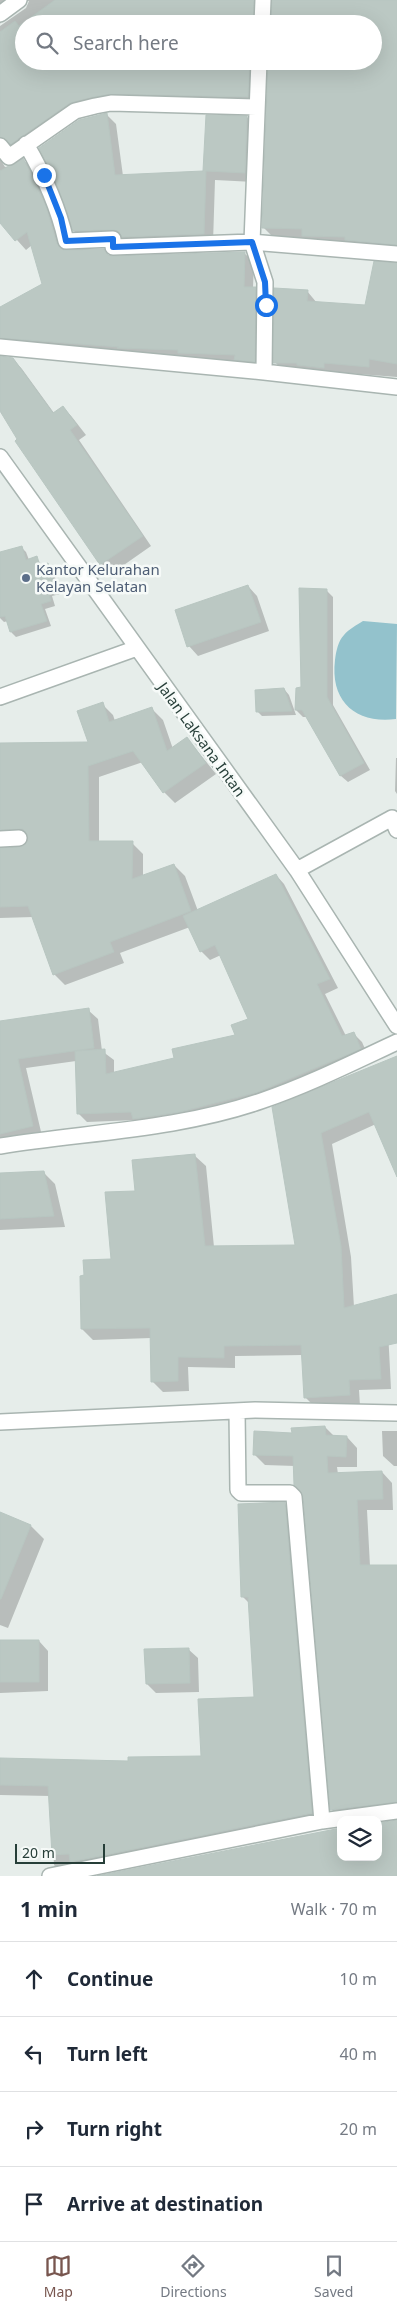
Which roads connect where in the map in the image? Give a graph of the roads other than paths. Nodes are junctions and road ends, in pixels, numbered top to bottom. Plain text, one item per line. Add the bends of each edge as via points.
1 (19, 0) edge
2 (263, 0) edge
3 (0, 14) edge
4 (262, 15) edge
5 (259, 70) edge
6 (257, 107) junction
7 (26, 144) junction
8 (0, 146) edge
9 (252, 242) junction
10 (397, 254) edge
11 (0, 347) edge
12 (264, 372) junction
13 (397, 387) edge
14 (0, 457) edge
15 (137, 648) junction
16 (0, 696) edge
17 (397, 830) edge
18 (19, 838) dead end
19 (0, 839) edge
20 (297, 870) junction
21 (397, 1026) edge
22 (397, 1042) edge
23 (0, 1146) edge
24 (237, 1411) junction
25 (397, 1413) edge
26 (0, 1422) edge
27 (397, 1811) edge
28 (322, 1821) junction
29 (50, 1876) edge

1 - 3 street
2 - 4 street
5 - 6 street
6 - 7 street via 111,103 75,111
6 - 9 street
7 - 8 street via 9,157
7 - 9 street via 44,175 61,218 66,241 113,239 113,247
9 - 10 street
9 - 12 street via 265,282
11 - 12 street
12 - 13 street
14 - 15 street, Jalan Laksana Intan
15 - 16 street
15 - 20 street, Jalan Laksana Intan
17 - 20 street via 392,818
18 - 19 street
20 - 21 street, Jalan Laksana Intan
22 - 23 street via 260,1101 204,1116
24 - 25 street
24 - 26 street
24 - 28 street via 238,1490 241,1493 290,1493 294,1497
27 - 28 street
28 - 29 street

